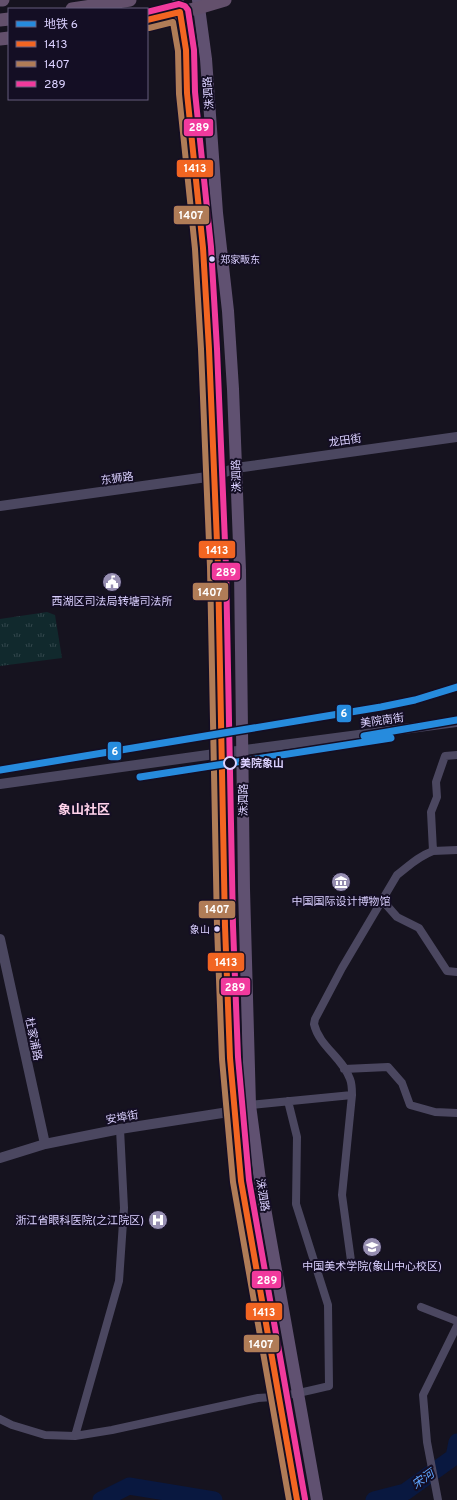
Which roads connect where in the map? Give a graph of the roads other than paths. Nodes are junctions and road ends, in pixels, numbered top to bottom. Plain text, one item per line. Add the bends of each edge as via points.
1 (130, 0) edge
2 (225, 0) edge
3 (198, 4) edge
4 (179, 6) edge
5 (78, 8) edge
6 (148, 20) edge
7 (457, 436) edge
8 (236, 468) junction
9 (214, 476) junction
10 (0, 506) edge
11 (457, 722) edge
12 (243, 751) junction
13 (222, 753) junction
14 (457, 755) edge
15 (0, 784) edge
16 (457, 850) edge
17 (432, 851) junction
18 (382, 900) junction
19 (0, 939) edge
20 (457, 972) edge
21 (344, 1069) junction
22 (352, 1095) junction
23 (288, 1101) junction
24 (250, 1106) junction
25 (235, 1111) junction
26 (457, 1113) edge
27 (120, 1129) junction
28 (45, 1144) junction
29 (0, 1158) edge
30 (352, 1268) dead end
31 (421, 1307) dead end
32 (457, 1321) edge
33 (457, 1326) edge
34 (297, 1394) junction
35 (280, 1397) junction
36 (0, 1419) edge
37 (75, 1436) junction
38 (438, 1499) edge
39 (297, 1500) edge
40 (317, 1500) edge

1 - 5 highway
2 - 3 highway
3 - 4 highway
3 - 8 main road, 洙泗路 via 206,59 217,212 228,311
4 - 6 highway
4 - 9 main road, 洙泗路 via 186,50 187,93 203,248
7 - 8 street, 龙田街
8 - 9 street, 东狮路
8 - 12 main road, 洙泗路
9 - 10 street, 东狮路
9 - 13 main road, 洙泗路
11 - 12 street, 美院南街
12 - 13 street, 美院南街
12 - 24 main road, 洙泗路
13 - 15 street, 美院南街
13 - 25 main road, 洙泗路 via 225,926 230,1058
14 - 17 street via 445,756 436,782 437,797 431,812
16 - 17 street
17 - 18 street via 407,865 396,876
18 - 20 street via 397,917 419,928 447,971
18 - 21 street via 342,968 314,1024 323,1042
19 - 28 street, 杜家浦路
21 - 22 street via 350,1080
21 - 26 street via 388,1067 402,1083 410,1106 435,1112
22 - 23 street
22 - 30 street via 342,1195
23 - 24 street
23 - 34 street via 297,1137 296,1204 328,1305 329,1386
24 - 25 street, 安埠街
24 - 34 main road, 洙泗路 via 260,1180
25 - 27 street, 安埠街
25 - 35 main road, 洙泗路 via 242,1181
27 - 28 street, 安埠街
27 - 37 street via 124,1208 119,1281
28 - 29 street, 安埠街
31 - 32 street
33 - 38 street via 423,1395 427,1442
34 - 35 street
34 - 40 main road, 洙泗路
35 - 37 street via 258,1398
35 - 39 main road, 洙泗路
36 - 37 street via 45,1435

